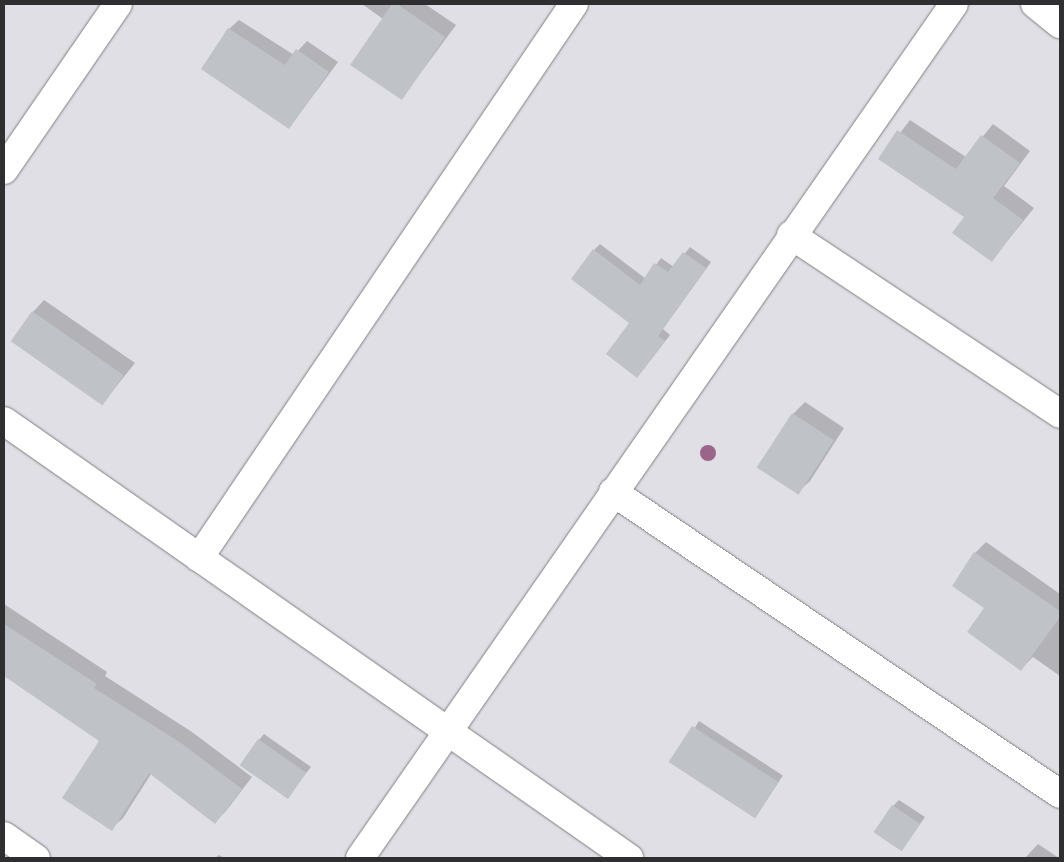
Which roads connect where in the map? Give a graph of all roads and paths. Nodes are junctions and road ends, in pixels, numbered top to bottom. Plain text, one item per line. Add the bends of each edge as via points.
1 (118, 4) edge
2 (574, 4) edge
3 (954, 4) edge
4 (1035, 4) edge
5 (1060, 24) edge
6 (4, 170) edge
7 (791, 235) junction
8 (1060, 414) edge
9 (4, 421) edge
10 (613, 492) junction
11 (199, 558) junction
12 (446, 733) junction
13 (1060, 794) edge
14 (4, 836) edge
15 (36, 858) edge
16 (360, 858) edge
17 (629, 858) edge

1 - 6 street
2 - 11 street
3 - 7 street
4 - 5 street
7 - 8 street
7 - 10 street
9 - 11 street
10 - 12 street
10 - 13 street
11 - 12 street
12 - 16 street
12 - 17 street
14 - 15 street

